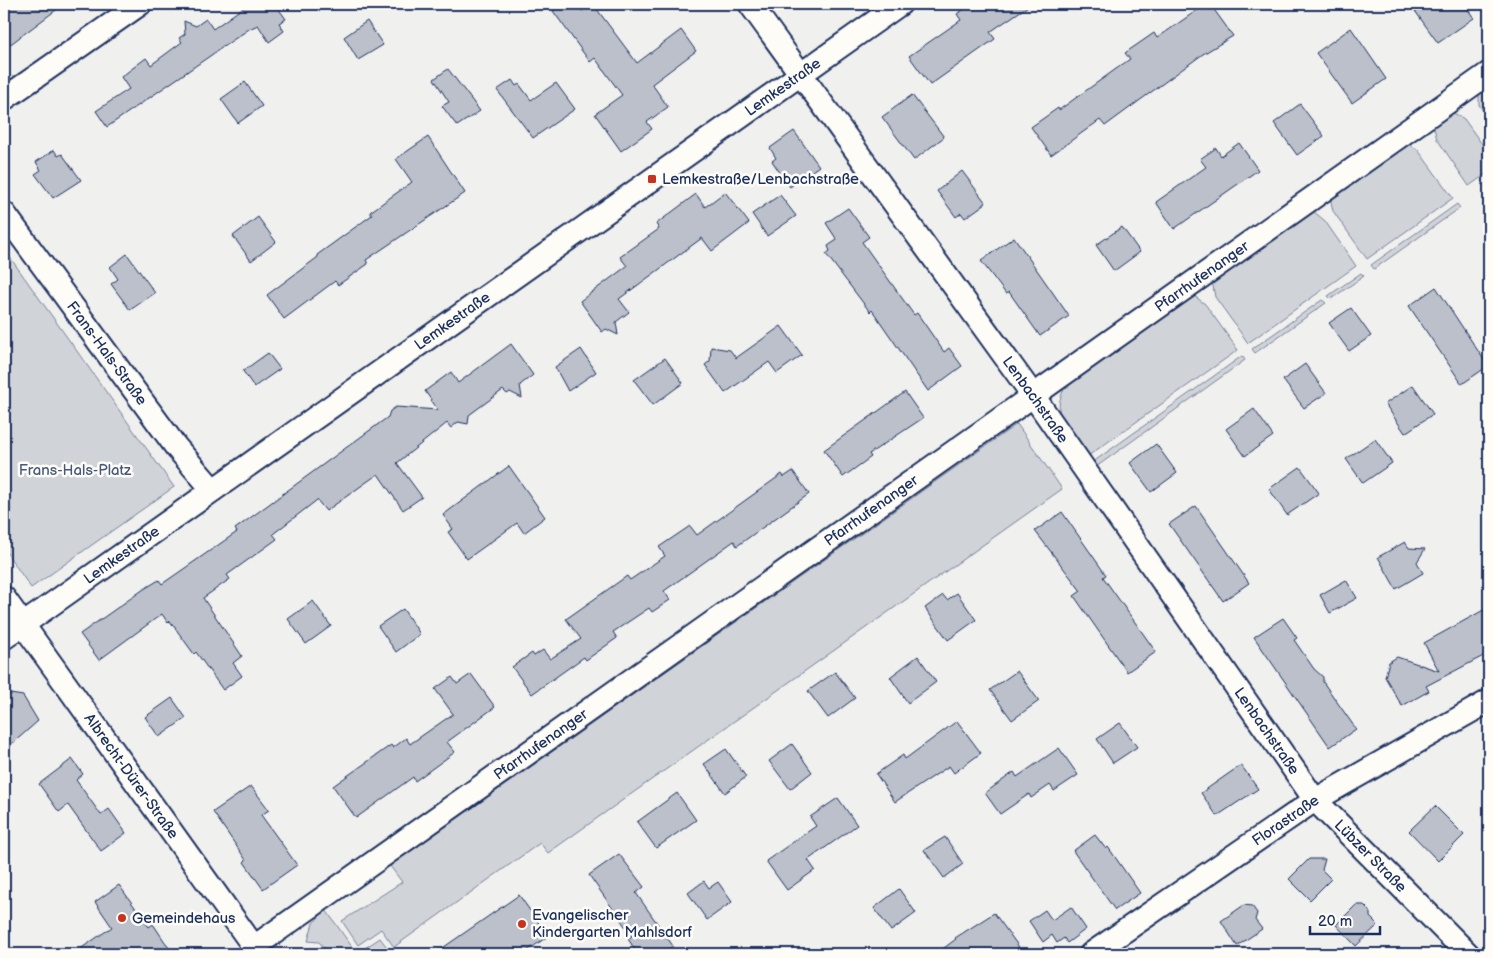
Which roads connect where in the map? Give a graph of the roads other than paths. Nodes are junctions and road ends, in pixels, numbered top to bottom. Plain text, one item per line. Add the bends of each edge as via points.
1 (140, 4) edge
2 (750, 4) edge
3 (900, 4) edge
4 (1489, 73) edge
5 (801, 74) junction
6 (4, 99) edge
7 (4, 213) edge
8 (1032, 394) junction
9 (213, 490) junction
10 (4, 598) edge
11 (23, 625) junction
12 (4, 638) edge
13 (1489, 701) edge
14 (1315, 800) junction
15 (256, 950) edge
16 (1092, 954) edge
17 (1468, 954) edge

1 - 6 street
2 - 5 street, Lenbachstraße
3 - 5 street, Lemkestraße
4 - 8 street, Pfarrhufenanger
5 - 8 street, Lenbachstraße
5 - 9 street, Lemkestraße
7 - 9 street, Frans-Hals-Straße via 165,432
8 - 14 street, Lenbachstraße
8 - 15 street, Pfarrhufenanger
9 - 11 street, Lemkestraße
10 - 11 street, Albrecht-Dürer-Straße
11 - 12 street, Lemkestraße
11 - 15 street, Albrecht-Dürer-Straße
13 - 14 street, Florastraße
14 - 16 street, Florastraße
14 - 17 street, Lübzer Straße

